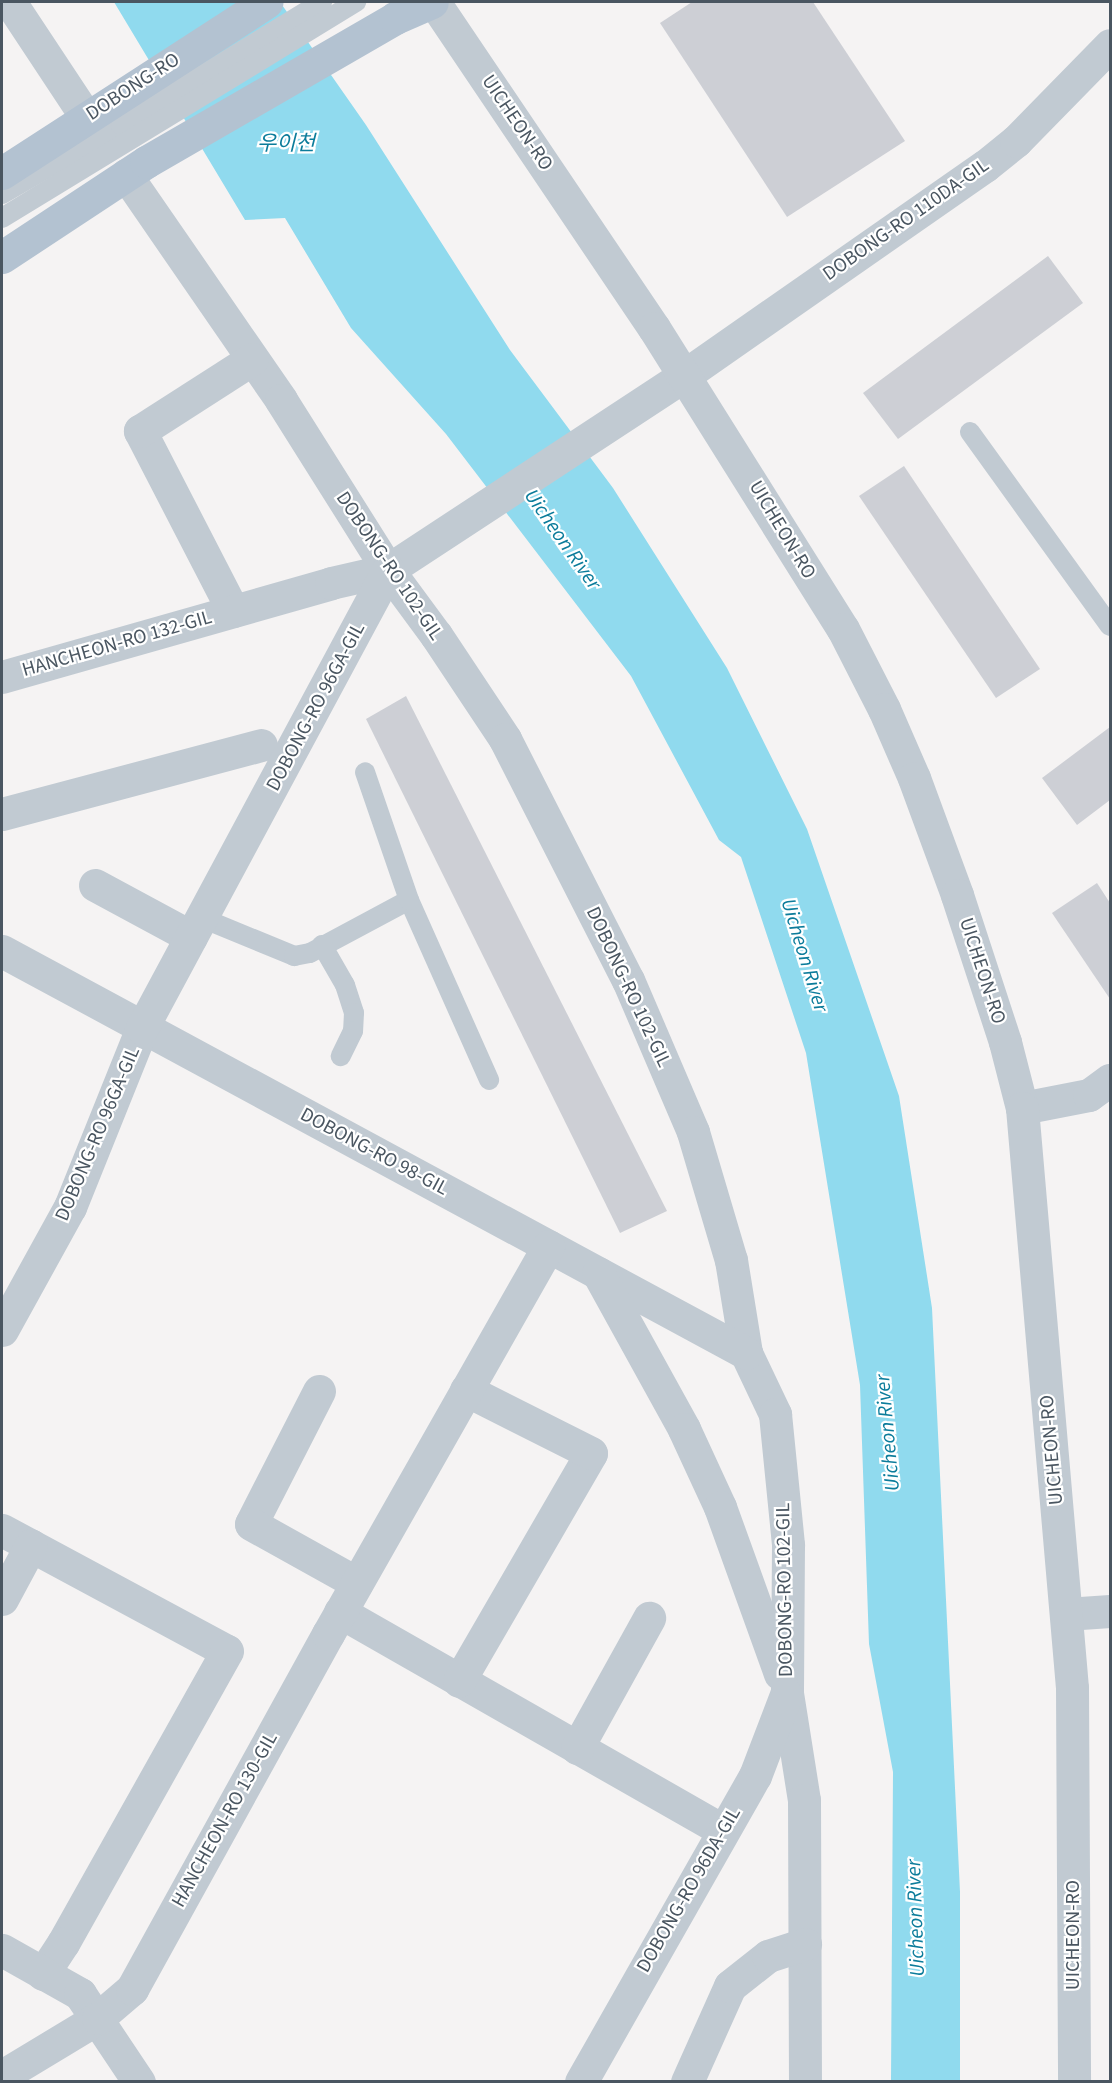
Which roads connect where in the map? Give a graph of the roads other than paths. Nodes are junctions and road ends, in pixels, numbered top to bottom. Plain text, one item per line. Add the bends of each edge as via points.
1 (10, 2) edge
2 (266, 2) edge
3 (322, 2) edge
4 (356, 2) edge
5 (433, 2) edge
6 (1110, 45) edge
7 (120, 137) junction
8 (2, 173) edge
9 (2, 194) edge
10 (2, 218) edge
11 (2, 257) edge
12 (252, 359) junction
13 (684, 375) junction
14 (970, 432) dead end
15 (397, 565) junction
16 (233, 611) junction
17 (1110, 626) edge
18 (2, 677) edge
19 (261, 745) dead end
20 (365, 772) dead end
21 (2, 814) edge
22 (95, 885) dead end
23 (410, 900) junction
24 (196, 928) junction
25 (322, 945) junction
26 (2, 951) edge
27 (142, 1028) junction
28 (342, 1056) dead end
29 (489, 1080) dead end
30 (1110, 1080) edge
31 (1022, 1108) junction
32 (548, 1246) junction
33 (597, 1273) junction
34 (2, 1330) edge
35 (746, 1353) junction
36 (466, 1390) junction
37 (320, 1391) dead end
38 (2, 1530) edge
39 (31, 1545) junction
40 (357, 1582) junction
41 (2, 1599) edge
42 (1110, 1611) edge
43 (340, 1612) junction
44 (1066, 1614) junction
45 (649, 1618) dead end
46 (459, 1681) junction
47 (787, 1693) junction
48 (577, 1748) junction
49 (722, 1830) junction
50 (805, 1944) junction
51 (2, 1950) edge
52 (43, 1974) junction
53 (98, 2018) junction
54 (2, 2076) edge
55 (139, 2082) edge
56 (581, 2082) edge
57 (687, 2082) edge
58 (806, 2082) edge
59 (1074, 2082) edge

1 - 7 street, DOBONG-RO 102-GIL
2 - 7 main road, DOBONG-RO
3 - 7 lane
4 - 7 lane
5 - 7 main road
5 - 13 street, UICHEON-RO via 591,231
6 - 13 street, DOBONG-RO 110DA-GIL via 1016,141 985,166
7 - 8 main road, DOBONG-RO
7 - 9 lane
7 - 10 lane
7 - 11 main road, DOBONG-RO
7 - 12 street, DOBONG-RO 102-GIL
12 - 15 street, DOBONG-RO 102-GIL
12 - 16 street, HANCHEON-RO 132-GIL via 140,431
13 - 15 street, DOBONG-RO 110DA-GIL
13 - 31 street, UICHEON-RO via 843,629 884,709 957,894
14 - 17 lane
15 - 16 street, HANCHEON-RO 132-GIL
15 - 24 street, DOBONG-RO 96GA-GIL
15 - 35 street, DOBONG-RO 102-GIL via 436,635 505,739 628,980 693,1132 731,1260
16 - 18 street, HANCHEON-RO 132-GIL
19 - 21 street
20 - 23 lane
22 - 24 street
23 - 25 lane
23 - 29 lane
24 - 25 lane via 294,956 310,953
24 - 27 street, DOBONG-RO 96GA-GIL
25 - 28 lane via 345,986 354,1013 353,1031
26 - 27 street, DOBONG-RO 98-GIL
27 - 32 street, DOBONG-RO 98-GIL
27 - 34 street, DOBONG-RO 96GA-GIL via 70,1207
30 - 31 street via 1089,1095
31 - 44 street, UICHEON-RO
32 - 33 street, DOBONG-RO 98-GIL
32 - 36 street, HANCHEON-RO 130-GIL
33 - 35 street, DOBONG-RO 98-GIL
33 - 47 street, DOBONG-RO 102-GIL via 684,1430 720,1508
35 - 47 street, DOBONG-RO 102-GIL via 775,1414 788,1545
36 - 40 street, HANCHEON-RO 130-GIL
36 - 46 street via 591,1454
37 - 40 street via 251,1524
38 - 39 street
39 - 41 street
39 - 52 street via 227,1652
40 - 43 street, HANCHEON-RO 130-GIL
42 - 44 street
43 - 46 street
43 - 53 street, HANCHEON-RO 130-GIL via 132,1989
44 - 59 street, UICHEON-RO via 1072,1688
45 - 48 street
46 - 48 street
47 - 49 street, DOBONG-RO 96DA-GIL via 755,1776
47 - 50 street, DOBONG-RO 102-GIL via 804,1800
48 - 49 street
49 - 56 street, DOBONG-RO 96DA-GIL
50 - 57 street via 768,1956 730,1986
50 - 58 street, DOBONG-RO 102-GIL
51 - 52 street
52 - 53 street via 80,1994
53 - 54 street, HANCHEON-RO 130-GIL
53 - 55 street

